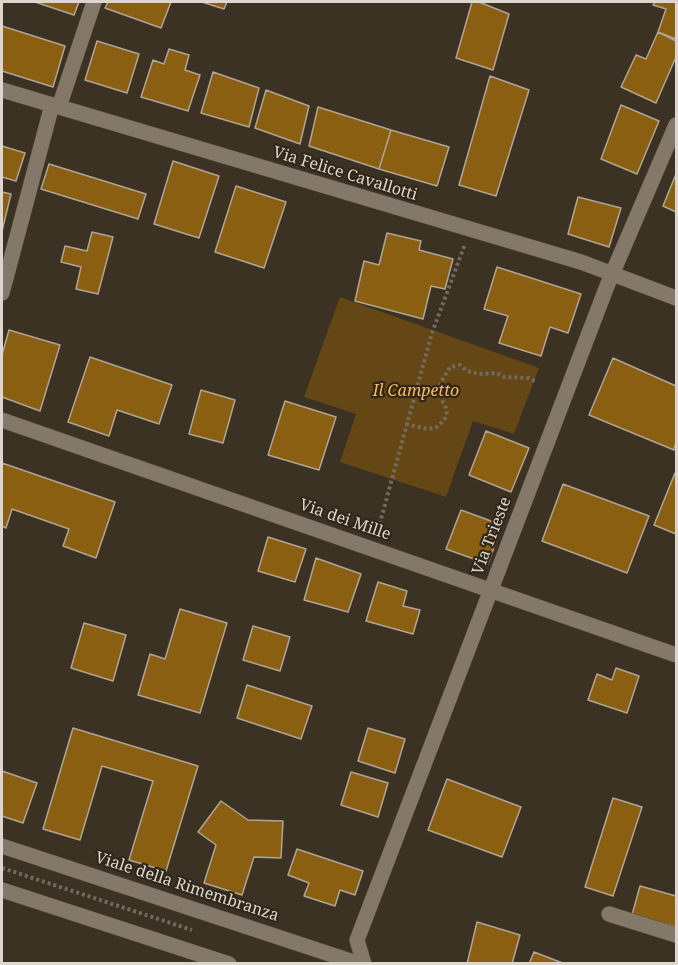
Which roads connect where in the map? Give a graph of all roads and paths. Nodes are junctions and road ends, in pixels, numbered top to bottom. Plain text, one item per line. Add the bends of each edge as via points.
1 (94, 2) edge
2 (2, 90) edge
3 (56, 106) junction
4 (676, 125) edge
5 (466, 243) dead end
6 (613, 274) junction
7 (2, 293) edge
8 (676, 298) edge
9 (535, 381) dead end
10 (2, 420) edge
11 (406, 424) junction
12 (378, 530) dead end
13 (491, 590) junction
14 (676, 655) edge
15 (2, 846) edge
16 (2, 868) edge
17 (2, 890) edge
18 (609, 914) dead end
19 (192, 930) dead end
20 (676, 935) edge
21 (229, 963) edge
22 (356, 963) edge

1 - 3 street
2 - 3 street, Via Felice Cavallotti
3 - 6 street, Via Felice Cavallotti
3 - 7 street
4 - 6 street, Via Trieste
5 - 11 path via 432,333
6 - 8 street, Via Felice Cavallotti
6 - 13 street, Via Trieste
9 - 11 path via 497,373 479,374 460,365 450,367 439,389 446,408 444,420 427,429
10 - 13 street, Via dei Mille
11 - 12 path
13 - 14 street, Via dei Mille
13 - 22 street, Via Trieste via 357,940
15 - 22 street, Viale della Rimembranza
16 - 19 path
17 - 21 street
18 - 20 street

